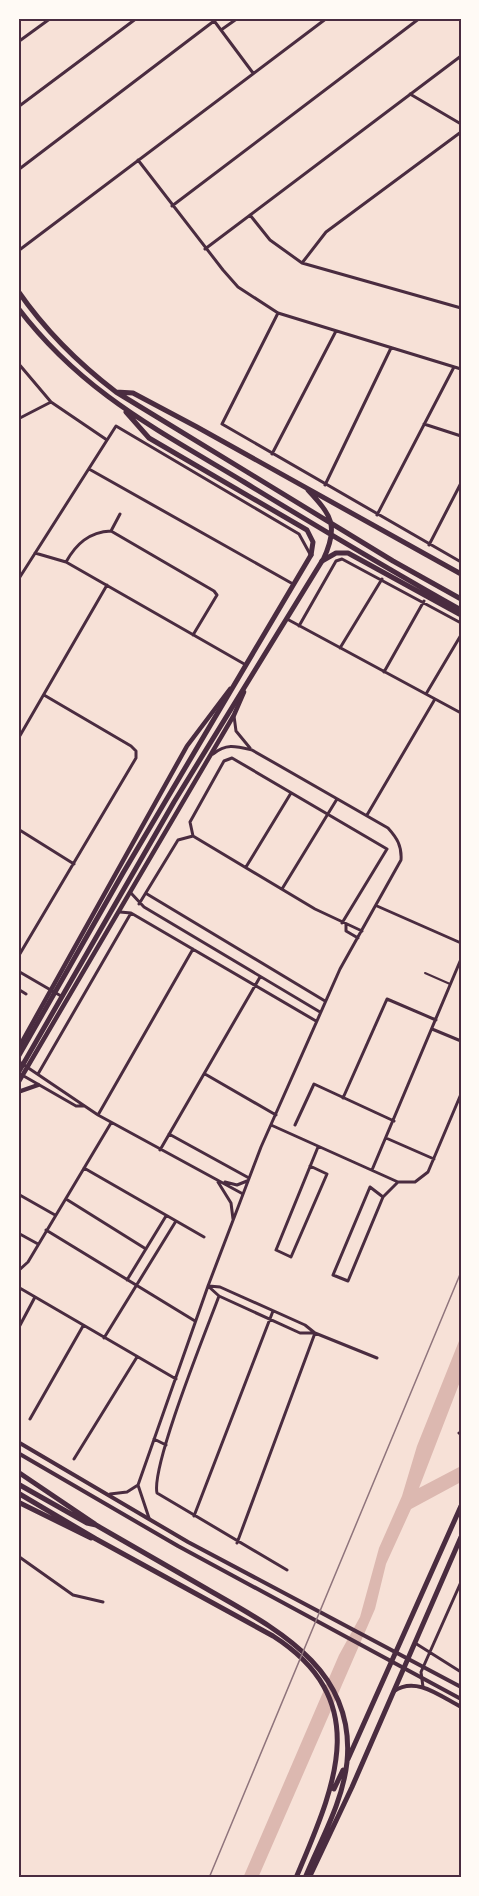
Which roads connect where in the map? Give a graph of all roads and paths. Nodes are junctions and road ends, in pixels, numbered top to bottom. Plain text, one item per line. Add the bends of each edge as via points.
1 (51, 18) edge
2 (136, 18) edge
3 (238, 18) edge
4 (327, 18) edge
5 (420, 18) edge
6 (213, 20) edge
7 (221, 30) junction
8 (18, 42) edge
9 (461, 56) edge
10 (254, 73) junction
11 (410, 94) junction
12 (18, 107) edge
13 (461, 124) edge
14 (461, 132) edge
15 (138, 160) junction
16 (18, 170) edge
17 (172, 206) junction
18 (250, 215) junction
19 (18, 249) edge
20 (206, 249) junction
21 (302, 263) junction
22 (18, 291) edge
23 (18, 308) edge
24 (461, 309) edge
25 (278, 313) junction
26 (336, 331) junction
27 (392, 348) junction
28 (18, 363) edge
29 (454, 366) junction
30 (461, 369) edge
31 (116, 392) junction
32 (51, 402) junction
33 (123, 409) junction
34 (18, 419) edge
35 (424, 424) junction
36 (461, 436) edge
37 (107, 440) junction
38 (272, 454) junction
39 (89, 469) junction
40 (461, 483) edge
41 (302, 484) junction
42 (325, 485) junction
43 (456, 492) junction
44 (461, 495) edge
45 (120, 514) dead end
46 (377, 515) junction
47 (111, 531) junction
48 (429, 545) junction
49 (35, 553) junction
50 (311, 555) junction
51 (322, 561) junction
52 (66, 562) junction
53 (461, 562) edge
54 (461, 574) edge
55 (382, 579) junction
56 (18, 580) edge
57 (293, 584) junction
58 (107, 585) junction
59 (461, 599) edge
60 (424, 602) junction
61 (461, 610) edge
62 (461, 615) edge
63 (287, 619) junction
64 (461, 622) edge
65 (299, 626) junction
66 (193, 635) junction
67 (461, 635) edge
68 (340, 648) junction
69 (246, 665) junction
70 (384, 672) junction
71 (234, 685) junction
72 (245, 689) junction
73 (426, 694) junction
74 (44, 695) junction
75 (435, 699) junction
76 (461, 713) edge
77 (234, 715) junction
78 (18, 739) edge
79 (252, 750) junction
80 (209, 757) junction
81 (291, 793) junction
82 (337, 799) junction
83 (327, 814) junction
84 (367, 815) junction
85 (18, 829) edge
86 (193, 836) junction
87 (74, 864) junction
88 (246, 867) junction
89 (282, 889) junction
90 (130, 892) junction
91 (147, 894) junction
92 (103, 895) junction
93 (140, 904) junction
94 (122, 906) junction
95 (377, 906) junction
96 (118, 912) junction
97 (131, 912) junction
98 (344, 924) junction
99 (362, 931) junction
100 (358, 938) junction
101 (461, 943) edge
102 (194, 949) junction
103 (18, 957) edge
104 (461, 959) edge
105 (18, 971) edge
106 (425, 973) dead end
107 (260, 977) junction
108 (450, 984) junction
109 (255, 985) junction
110 (18, 989) edge
111 (51, 990) junction
112 (26, 994) dead end
113 (68, 1000) junction
114 (325, 1001) junction
115 (320, 1012) junction
116 (436, 1020) junction
117 (316, 1021) junction
118 (432, 1029) junction
119 (461, 1041) edge
120 (18, 1049) edge
121 (18, 1059) edge
122 (28, 1067) junction
123 (38, 1074) junction
124 (204, 1074) junction
125 (20, 1075) edge
126 (18, 1083) edge
127 (38, 1085) junction
128 (18, 1092) edge
129 (461, 1094) edge
130 (343, 1098) junction
131 (84, 1106) junction
132 (98, 1115) junction
133 (276, 1115) junction
134 (394, 1121) junction
135 (111, 1122) junction
136 (272, 1125) junction
137 (295, 1125) dead end
138 (169, 1134) junction
139 (386, 1138) junction
140 (318, 1147) junction
141 (160, 1150) junction
142 (434, 1160) junction
143 (310, 1166) junction
144 (84, 1167) junction
145 (372, 1170) junction
146 (249, 1179) junction
147 (217, 1180) junction
148 (398, 1182) junction
149 (18, 1194) edge
150 (243, 1194) junction
151 (383, 1197) junction
152 (65, 1198) junction
153 (55, 1215) junction
154 (166, 1216) junction
155 (176, 1221) junction
156 (233, 1222) junction
157 (46, 1230) junction
158 (18, 1233) edge
159 (204, 1237) dead end
160 (38, 1245) junction
161 (146, 1249) junction
162 (18, 1271) edge
163 (127, 1280) junction
164 (136, 1285) junction
165 (208, 1286) junction
166 (18, 1287) edge
167 (219, 1296) junction
168 (35, 1297) junction
169 (273, 1311) junction
170 (269, 1320) junction
171 (195, 1321) junction
172 (83, 1326) junction
173 (18, 1329) edge
174 (315, 1334) junction
175 (104, 1338) junction
176 (137, 1357) junction
177 (377, 1359) dead end
178 (176, 1380) junction
179 (30, 1419) dead end
180 (154, 1439) junction
181 (18, 1442) edge
182 (166, 1445) junction
183 (18, 1453) edge
184 (74, 1459) dead end
185 (18, 1472) edge
186 (18, 1484) edge
187 (138, 1485) junction
188 (18, 1493) edge
189 (110, 1494) junction
190 (18, 1502) edge
191 (461, 1506) edge
192 (194, 1516) junction
193 (148, 1518) junction
194 (96, 1525) junction
195 (461, 1537) edge
196 (96, 1539) junction
197 (237, 1543) junction
198 (18, 1557) edge
199 (286, 1570) dead end
200 (461, 1582) edge
201 (103, 1602) dead end
202 (414, 1642) junction
203 (430, 1652) junction
204 (461, 1672) edge
205 (423, 1687) junction
206 (461, 1688) edge
207 (394, 1691) junction
208 (459, 1697) edge
209 (461, 1707) edge
210 (295, 1878) edge
211 (307, 1878) edge

1 - 8 street
2 - 12 street
3 - 7 street
4 - 10 street
5 - 17 street
6 - 7 street
6 - 16 street
7 - 10 street
9 - 11 street
10 - 15 street
11 - 13 street
11 - 18 street
14 - 21 street via 326,232
15 - 17 street
15 - 19 street
17 - 20 street
18 - 20 street
18 - 21 street via 270,240
20 - 25 street via 238,287
21 - 24 street
22 - 31 highway via 48,331
23 - 33 highway via 72,370
25 - 26 street
25 - 38 street via 222,422
26 - 27 street
26 - 38 street
27 - 29 street
27 - 42 street
28 - 32 street
29 - 30 street
29 - 35 street
31 - 41 highway via 133,393
31 - 59 highway
32 - 34 street
32 - 37 street
33 - 50 highway via 149,438 307,531 313,542
33 - 61 highway
35 - 36 street
35 - 46 street
37 - 39 street
37 - 50 street via 116,426 299,534
38 - 42 street
39 - 49 street
39 - 57 street
40 - 43 street
41 - 51 highway via 325,508 333,527 333,539
41 - 54 highway
42 - 46 street
43 - 44 street
43 - 48 street
45 - 47 street
46 - 48 street
47 - 52 street via 88,536
47 - 66 street via 214,591 217,595
48 - 53 street
49 - 52 street
49 - 56 street
50 - 57 highway
51 - 62 highway via 336,553 348,553
51 - 63 highway
52 - 58 street
55 - 60 street
55 - 65 street via 349,560 336,561
55 - 68 street
57 - 69 highway
58 - 66 street
58 - 74 street
60 - 64 street
60 - 70 street
63 - 65 street
63 - 72 highway
65 - 68 street
66 - 69 street
67 - 73 street
68 - 70 street
69 - 71 highway
70 - 73 street
71 - 92 main road via 187,747
71 - 121 highway
72 - 77 main road
72 - 125 highway via 174,802
73 - 75 street
74 - 78 street
74 - 87 street via 136,751 136,758
75 - 76 street
75 - 84 street
77 - 79 street via 236,731
77 - 80 main road
79 - 80 street via 222,746
79 - 82 street
80 - 90 main road
81 - 83 street
81 - 86 street via 228,758 190,822
81 - 88 street
82 - 83 street
82 - 84 street
83 - 89 street
83 - 98 street via 387,849
84 - 95 street via 395,836 402,853
85 - 87 street
86 - 88 street
86 - 91 street via 178,840
87 - 103 street
88 - 89 street
89 - 98 street
90 - 93 street
90 - 94 main road
91 - 93 street
91 - 114 street
92 - 94 main road via 110,905
92 - 111 main road
93 - 107 street
94 - 96 main road
95 - 99 street
95 - 101 street
96 - 97 street
96 - 113 main road
97 - 102 street
97 - 123 street
98 - 99 street
98 - 100 street via 346,931
99 - 100 street
100 - 114 street
102 - 109 street
102 - 132 street
104 - 108 street
105 - 111 street
106 - 108 street
107 - 109 street
107 - 115 street
108 - 116 street
109 - 117 street
109 - 124 street
110 - 112 street
111 - 113 street
111 - 120 main road
113 - 122 main road
114 - 115 street
115 - 117 street
116 - 118 street
116 - 130 street via 387,999
117 - 133 street
118 - 119 street
118 - 134 street
121 - 122 street
122 - 123 street
122 - 125 main road
123 - 131 street
124 - 133 street
124 - 138 street
125 - 126 main road
125 - 127 street
127 - 128 main road
127 - 131 street via 76,1106
129 - 142 street
130 - 134 street
130 - 137 street via 314,1084
131 - 132 street
132 - 135 street
133 - 136 street
134 - 139 street
135 - 141 street
135 - 144 street
136 - 140 street
136 - 146 street
138 - 141 street
138 - 146 street
139 - 142 street
139 - 145 street
140 - 143 street
140 - 145 street
141 - 147 street
142 - 148 street via 419,1180 410,1184
143 - 143 street via 276,1250 291,1257 327,1174
144 - 152 street
144 - 154 street
145 - 148 street
146 - 147 street via 237,1185
146 - 150 street
147 - 150 street
147 - 156 street via 231,1203
148 - 151 street
149 - 153 street
150 - 156 street
151 - 151 street via 370,1187 333,1275 348,1281
152 - 153 street
152 - 161 street
153 - 157 street
154 - 155 street
154 - 161 street
155 - 159 street
155 - 164 street
156 - 165 street
157 - 160 street
157 - 163 street
158 - 160 street
160 - 162 street
161 - 163 street
163 - 164 street
164 - 171 street
164 - 175 street
165 - 167 street
165 - 169 street via 220,1287
165 - 171 street
166 - 168 street
167 - 170 street
167 - 182 street
168 - 172 street
168 - 173 street
169 - 170 street
169 - 174 street via 305,1324
170 - 174 street via 300,1333
170 - 192 street
171 - 178 street
172 - 175 street
172 - 179 street
174 - 177 street
174 - 197 street
175 - 176 street
176 - 178 street
176 - 184 street
178 - 180 street
180 - 182 street
180 - 187 street
181 - 189 street
182 - 192 street via 156,1482 157,1493
183 - 208 street via 178,1546
185 - 194 highway
186 - 194 highway
187 - 189 street via 127,1492
187 - 193 street
188 - 196 highway
189 - 193 street
190 - 196 highway
191 - 210 highway
192 - 197 street
193 - 206 street
194 - 211 highway via 270,1625 302,1650 328,1681 345,1718 346,1764 337,1801
195 - 202 highway
196 - 210 highway via 279,1641 318,1680 333,1709 338,1759 331,1790
197 - 199 street
198 - 201 street via 59,1588
200 - 203 street
202 - 203 street
202 - 207 highway
203 - 204 street
203 - 205 street via 421,1672
205 - 207 street via 408,1684
205 - 209 street
207 - 211 highway

